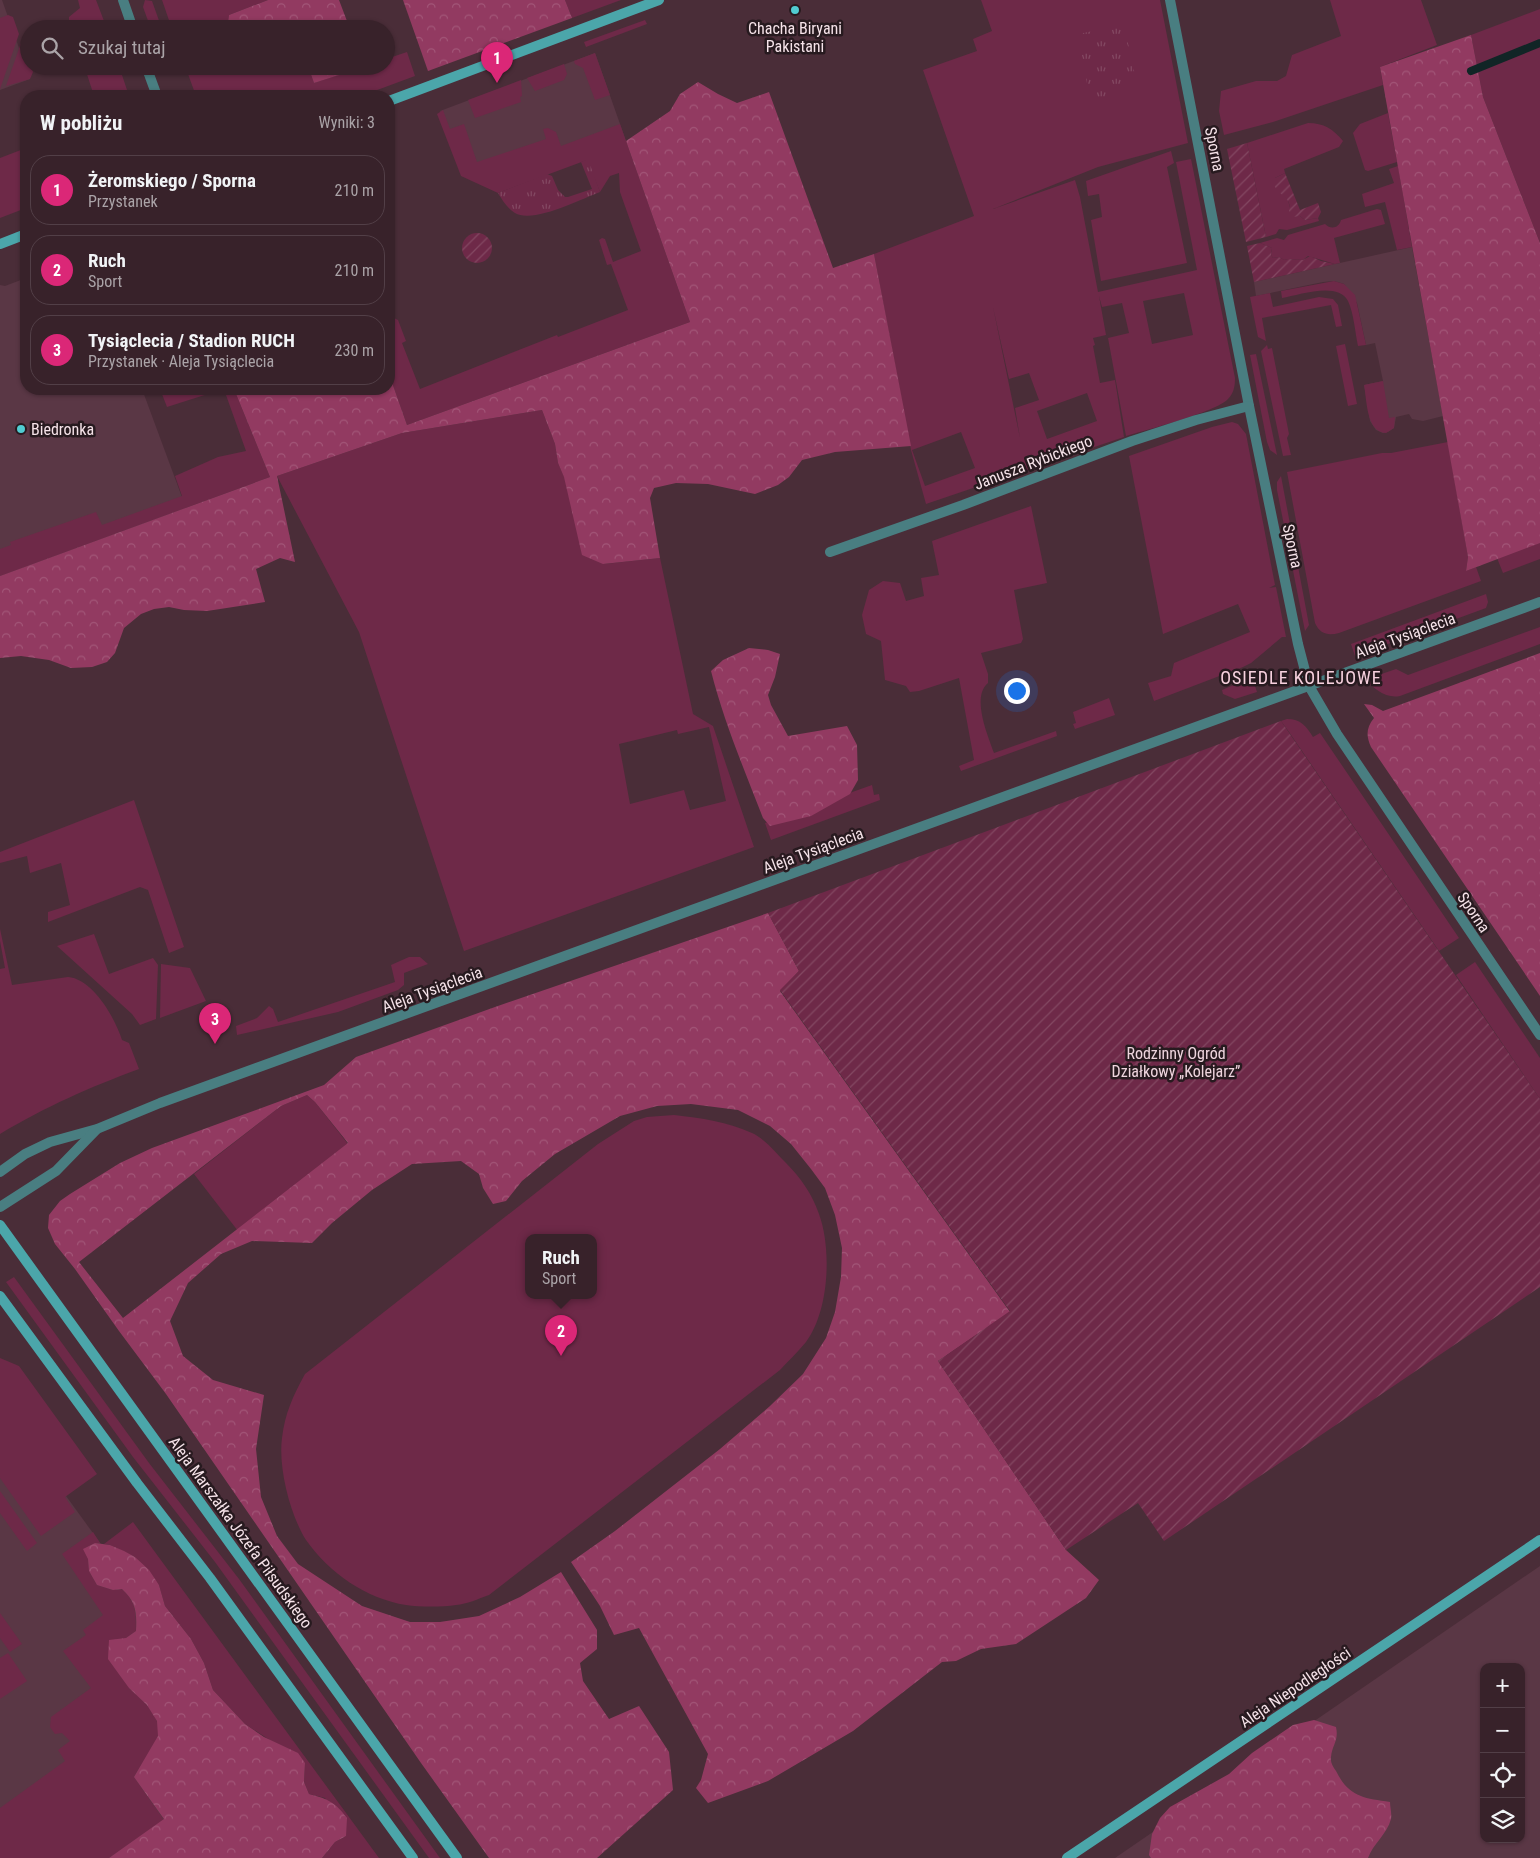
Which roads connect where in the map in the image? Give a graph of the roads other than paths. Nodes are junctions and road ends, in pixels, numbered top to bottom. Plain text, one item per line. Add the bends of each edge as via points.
1 (123, 0) edge
2 (659, 0) edge
3 (1170, 0) edge
4 (130, 20) edge
5 (149, 75) edge
6 (155, 90) edge
7 (395, 98) edge
8 (20, 236) edge
9 (0, 244) edge
10 (1249, 406) junction
11 (830, 552) dead end
12 (1540, 602) edge
13 (1309, 686) junction
14 (1540, 1035) edge
15 (97, 1129) junction
16 (0, 1172) edge
17 (0, 1207) edge
18 (0, 1225) edge
19 (0, 1296) edge
20 (1540, 1540) edge
21 (413, 1858) edge
22 (457, 1858) edge
23 (1067, 1858) edge

1 - 4 street
2 - 7 street
3 - 10 street, Sporna
5 - 6 street
8 - 9 street
10 - 11 street, Janusza Rybickiego via 1132,441
10 - 13 street, Sporna
12 - 13 street, Aleja Tysiąclecia
13 - 14 street, Sporna via 1337,734
13 - 15 street, Aleja Tysiąclecia via 160,1103
15 - 16 street, Aleja Tysiąclecia via 50,1142 25,1154
15 - 17 street, Aleja Tysiąclecia via 56,1172
18 - 22 street, Aleja Marszałka Józefa Piłsudskiego
19 - 21 street
20 - 23 street, Aleja Niepodległości

